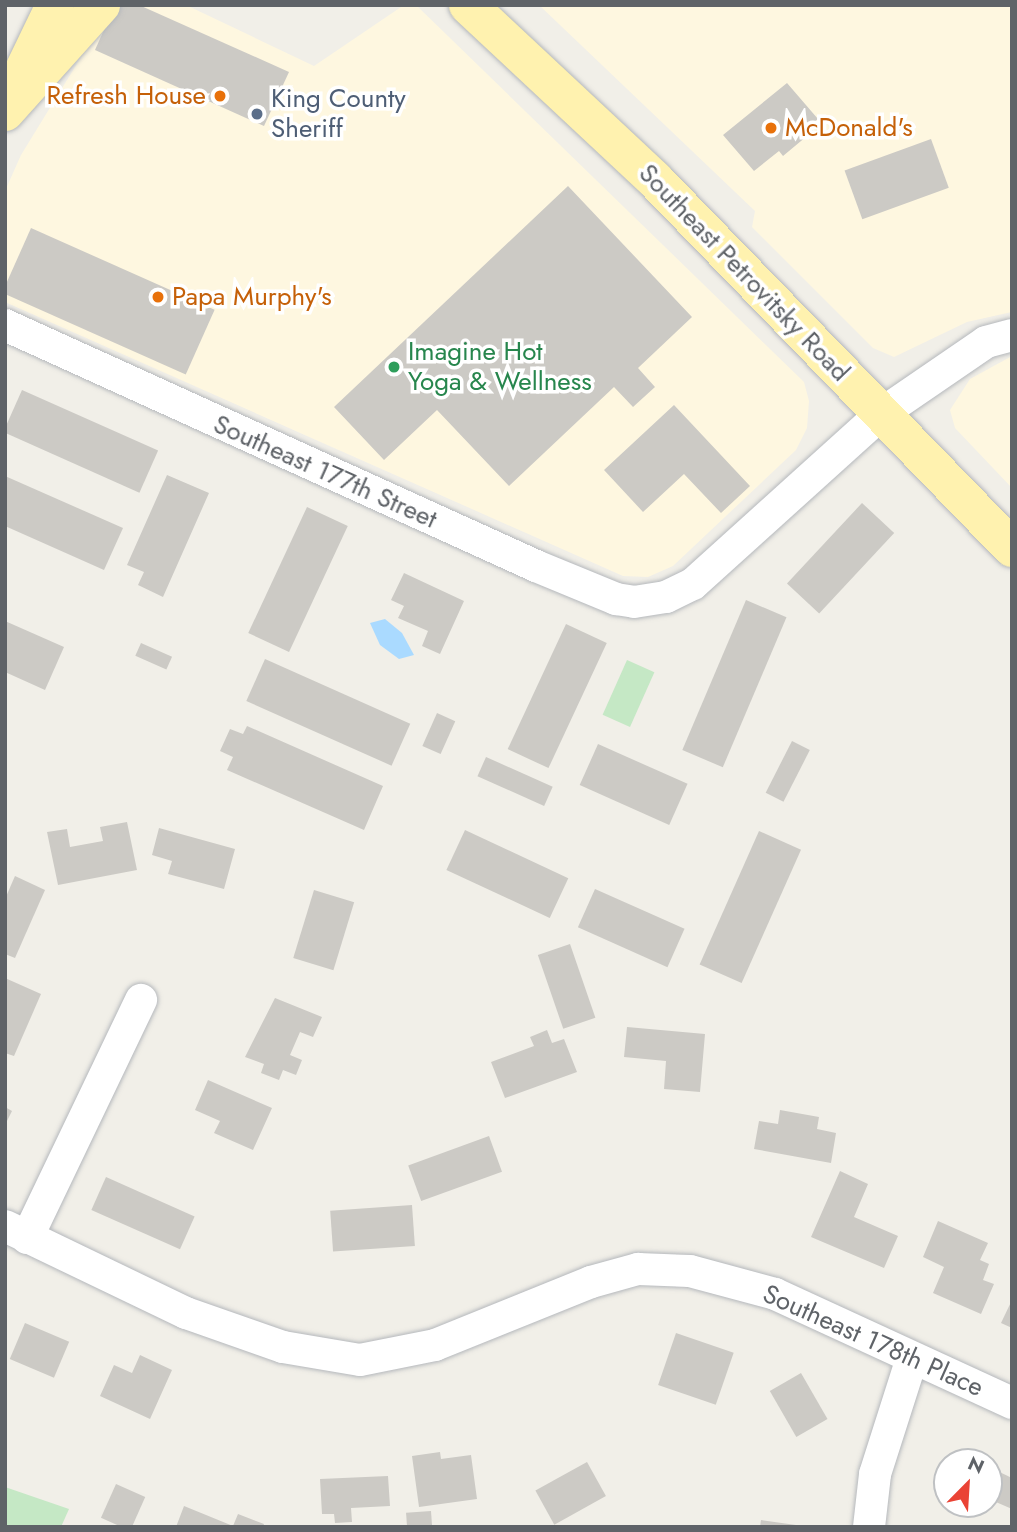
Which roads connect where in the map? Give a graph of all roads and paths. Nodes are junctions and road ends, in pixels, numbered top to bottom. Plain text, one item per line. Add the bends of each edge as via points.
1 (55, 5) edge
2 (102, 5) edge
3 (468, 5) edge
4 (5, 111) edge
5 (5, 325) edge
6 (1012, 335) edge
7 (881, 414) junction
8 (1012, 548) edge
9 (141, 1000) dead end
10 (16, 1232) edge
11 (912, 1358) junction
12 (1012, 1403) edge
13 (869, 1527) edge

1 - 4 main road
2 - 4 main road
3 - 7 main road, Southeast Petrovitsky Road via 654,179
5 - 7 street, Southeast 177th Street via 616,599 650,602 693,583
6 - 7 street via 986,342
7 - 8 main road, Southeast Petrovitsky Road
9 - 10 street
10 - 11 street, Southeast 178th Place via 186,1313 284,1347 360,1360 436,1345 592,1282 638,1269 691,1272 775,1294
11 - 12 street, Southeast 178th Place
11 - 13 street via 875,1474

